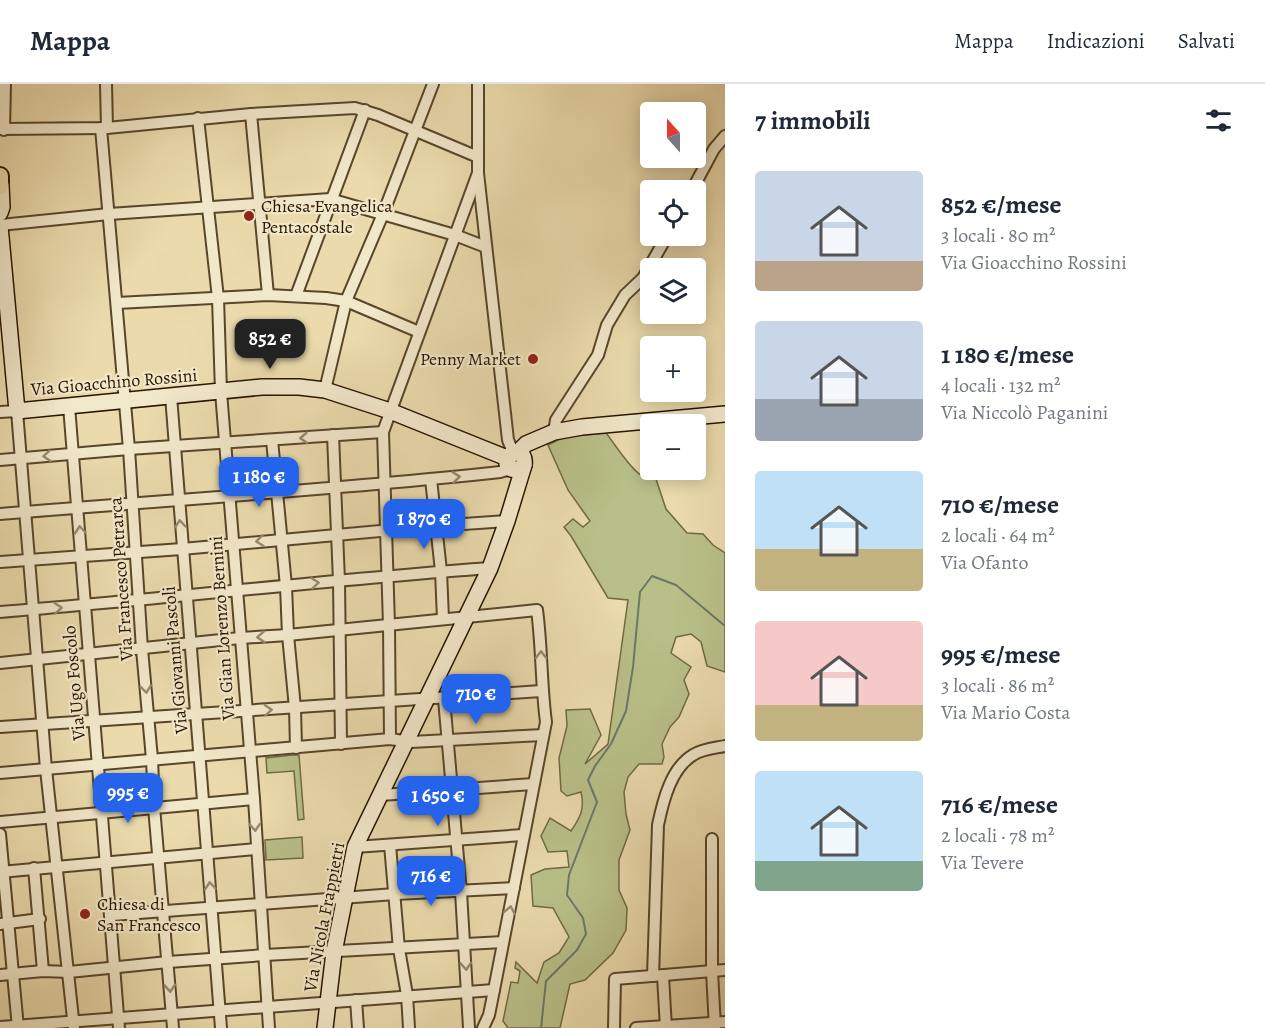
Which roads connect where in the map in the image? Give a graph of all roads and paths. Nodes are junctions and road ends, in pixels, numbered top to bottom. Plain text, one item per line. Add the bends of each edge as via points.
1 (6, 84) edge
2 (106, 84) edge
3 (433, 84) edge
4 (478, 84) edge
5 (365, 110) junction
6 (251, 114) junction
7 (198, 118) junction
8 (104, 128) junction
9 (2, 130) edge
10 (414, 131) junction
11 (725, 136) edge
12 (478, 157) junction
13 (478, 173) junction
14 (0, 176) edge
15 (697, 180) edge
16 (0, 185) edge
17 (331, 199) junction
18 (258, 204) junction
19 (209, 207) junction
20 (0, 213) edge
21 (109, 214) junction
22 (382, 214) junction
23 (0, 226) edge
24 (455, 235) junction
25 (661, 246) edge
26 (486, 247) junction
27 (268, 296) junction
28 (296, 296) junction
29 (218, 298) junction
30 (3, 299) edge
31 (346, 301) junction
32 (117, 303) junction
33 (419, 332) junction
34 (325, 390) junction
35 (220, 392) junction
36 (171, 396) junction
37 (124, 400) junction
38 (69, 406) junction
39 (17, 411) junction
40 (390, 411) junction
41 (0, 412) edge
42 (725, 414) edge
43 (383, 432) junction
44 (554, 432) junction
45 (333, 435) junction
46 (272, 440) junction
47 (225, 444) junction
48 (174, 447) junction
49 (129, 449) junction
50 (74, 453) junction
51 (21, 458) junction
52 (517, 459) junction
53 (0, 460) edge
54 (431, 480) junction
55 (386, 483) junction
56 (336, 487) junction
57 (277, 492) junction
58 (229, 496) junction
59 (178, 501) junction
60 (133, 503) junction
61 (78, 508) junction
62 (26, 512) junction
63 (0, 514) edge
64 (507, 521) junction
65 (435, 526) junction
66 (387, 530) junction
67 (338, 534) junction
68 (282, 539) junction
69 (232, 544) junction
70 (182, 549) junction
71 (137, 552) junction
72 (82, 556) junction
73 (30, 561) junction
74 (0, 562) edge
75 (490, 567) junction
76 (441, 571) junction
77 (387, 575) junction
78 (339, 581) junction
79 (286, 586) junction
80 (236, 591) junction
81 (186, 597) junction
82 (138, 600) junction
83 (84, 606) junction
84 (33, 610) junction
85 (0, 612) edge
86 (465, 618) junction
87 (443, 619) junction
88 (389, 625) junction
89 (340, 630) junction
90 (288, 635) junction
91 (240, 638) junction
92 (190, 644) junction
93 (142, 649) junction
94 (88, 654) junction
95 (39, 659) junction
96 (0, 663) edge
97 (542, 691) junction
98 (444, 699) junction
99 (426, 700) junction
100 (389, 702) junction
101 (340, 705) junction
102 (295, 708) junction
103 (245, 711) junction
104 (195, 714) junction
105 (148, 717) junction
106 (95, 720) junction
107 (42, 725) junction
108 (0, 727) edge
109 (543, 735) junction
110 (390, 739) junction
111 (406, 741) junction
112 (448, 741) junction
113 (341, 744) junction
114 (725, 746) edge
115 (296, 748) junction
116 (249, 752) junction
117 (199, 757) junction
118 (152, 759) junction
119 (98, 764) junction
120 (46, 769) junction
121 (0, 773) edge
122 (533, 784) junction
123 (453, 789) junction
124 (381, 795) junction
125 (254, 799) junction
126 (202, 803) junction
127 (154, 807) junction
128 (101, 812) junction
129 (52, 816) junction
130 (0, 822) edge
131 (0, 834) edge
132 (523, 835) junction
133 (712, 839) dead end
134 (456, 840) junction
135 (390, 845) junction
136 (355, 847) junction
137 (257, 849) junction
138 (207, 854) junction
139 (160, 857) junction
140 (107, 862) junction
141 (56, 866) junction
142 (34, 868) junction
143 (2, 872) edge
144 (514, 888) junction
145 (461, 892) junction
146 (395, 894) junction
147 (345, 898) junction
148 (261, 904) junction
149 (212, 909) junction
150 (164, 911) junction
151 (112, 915) junction
152 (40, 919) junction
153 (4, 923) edge
154 (503, 942) junction
155 (465, 945) junction
156 (399, 949) junction
157 (334, 952) junction
158 (265, 955) junction
159 (216, 960) junction
160 (168, 962) junction
161 (115, 967) junction
162 (725, 970) edge
163 (44, 971) junction
164 (712, 971) junction
165 (69, 972) junction
166 (13, 974) junction
167 (0, 975) edge
168 (658, 976) junction
169 (494, 990) junction
170 (468, 992) junction
171 (406, 995) junction
172 (356, 1000) junction
173 (327, 1002) junction
174 (267, 1007) junction
175 (220, 1011) junction
176 (171, 1014) junction
177 (119, 1023) edge
178 (718, 1024) edge
179 (74, 1025) edge
180 (0, 1027) edge
181 (18, 1027) edge
182 (666, 1027) edge
183 (173, 1028) edge
184 (221, 1028) edge
185 (269, 1028) edge
186 (325, 1028) edge
187 (358, 1028) edge
188 (409, 1028) edge
189 (469, 1028) edge
190 (483, 1028) edge
191 (614, 1028) edge
192 (636, 1028) edge

1 - 9 street
2 - 8 street, Via Francesco Petrarca
3 - 10 street
4 - 12 street
5 - 6 street
5 - 10 street
5 - 17 street
6 - 7 street
6 - 18 street
7 - 8 street
7 - 19 street, Via Gian Lorenzo Bernini
8 - 9 street
8 - 21 street, Via Francesco Petrarca
10 - 12 street
10 - 22 street
11 - 15 street
12 - 13 street
13 - 24 street
13 - 26 street
14 - 16 main road
16 - 20 street
17 - 18 street
17 - 22 street
17 - 28 street
18 - 19 street
18 - 27 street
19 - 21 street
19 - 29 street, Via Gian Lorenzo Bernini
21 - 23 street
21 - 32 street, Via Francesco Petrarca
22 - 24 street
22 - 31 street
23 - 30 street
24 - 26 street
24 - 33 street
25 - 44 street via 643,278 625,295 607,325 598,355 556,420
26 - 52 street via 508,441
27 - 28 street
27 - 29 street
28 - 31 street
29 - 32 street
29 - 35 street, Via Gian Lorenzo Bernini
30 - 39 street
31 - 33 street
31 - 34 street
32 - 37 street, Via Francesco Petrarca
33 - 40 street
34 - 35 street, Via Gioacchino Rossini via 262,387
34 - 40 street, Via Gioacchino Rossini
35 - 36 street, Via Gioacchino Rossini
35 - 47 street, Via Gian Lorenzo Bernini
36 - 37 street, Via Gioacchino Rossini
36 - 48 street, Via Giovanni Pascoli
37 - 38 street, Via Gioacchino Rossini
37 - 49 street, Via Francesco Petrarca
38 - 39 street, Via Gioacchino Rossini
38 - 50 street, Via Ugo Foscolo
39 - 41 street, Via Gioacchino Rossini
39 - 51 street
40 - 43 street
40 - 52 street, Via Gioacchino Rossini
42 - 44 street
43 - 45 street
43 - 55 street
44 - 52 street via 526,444
45 -> 46 street
45 - 56 street
46 - 47 street
46 - 57 street
47 - 48 street
47 - 58 street, Via Gian Lorenzo Bernini
48 - 49 street
48 - 59 street, Via Giovanni Pascoli
49 - 50 street
49 - 60 street, Via Francesco Petrarca
50 -> 51 street
50 - 61 street, Via Ugo Foscolo
51 - 53 street
51 - 62 street
54 -> 52 street via 500,472
52 - 64 street, Via Nicola Frappietri
54 - 55 street
54 - 65 street
55 - 56 street
55 - 66 street
56 - 57 street
56 - 67 street
57 - 58 street
57 - 68 street
58 - 59 street
58 - 69 street, Via Gian Lorenzo Bernini
59 - 60 street
70 -> 59 street, Via Giovanni Pascoli
60 - 61 street
60 - 71 street, Via Francesco Petrarca
61 - 62 street
72 -> 61 street, Via Ugo Foscolo
62 - 63 street
62 - 73 street
64 - 65 street
64 - 75 street, Via Nicola Frappietri
65 - 66 street
65 - 76 street
66 - 67 street
66 - 77 street
67 - 68 street
67 - 78 street
68 -> 69 street
68 - 79 street
69 - 70 street
69 - 80 street, Via Gian Lorenzo Bernini
70 - 71 street
70 - 81 street, Via Giovanni Pascoli
71 - 72 street
71 - 82 street, Via Francesco Petrarca
72 - 73 street
72 - 83 street, Via Ugo Foscolo
73 - 74 street
73 - 84 street
75 - 76 street
75 - 86 street, Via Nicola Frappietri
76 - 77 street
76 - 87 street
77 - 78 street
77 - 88 street
79 -> 78 street
78 - 89 street
79 - 80 street
79 - 90 street
80 - 81 street
80 - 91 street, Via Gian Lorenzo Bernini
81 - 82 street
81 - 92 street, Via Giovanni Pascoli
82 - 83 street
82 - 93 street, Via Francesco Petrarca
84 -> 83 street
83 - 94 street, Via Ugo Foscolo
84 - 85 street
84 - 95 street
86 - 87 street
97 -> 86 street via 537,610
86 - 99 street, Via Nicola Frappietri
87 - 88 street
88 - 89 street
88 - 100 street
89 - 90 street
89 - 101 street
90 -> 91 street
90 - 102 street
91 - 92 street
91 - 103 street, Via Gian Lorenzo Bernini
92 - 93 street
92 - 104 street, Via Giovanni Pascoli
93 - 94 street
93 -> 105 street, Via Francesco Petrarca
94 - 95 street
94 - 106 street, Via Ugo Foscolo
95 - 96 street
95 - 107 street
97 - 98 street
97 - 109 street via 546,722
98 - 99 street
98 - 112 street
99 - 100 street
99 - 111 street, Via Nicola Frappietri
100 - 101 street
100 - 110 street
101 - 102 street
101 - 113 street
103 -> 102 street
102 - 115 street
103 - 104 street
103 - 116 street, Via Gian Lorenzo Bernini
104 - 105 street
104 - 117 street, Via Giovanni Pascoli
105 - 106 street
105 - 118 street, Via Francesco Petrarca
106 - 107 street
106 - 119 street, Via Ugo Foscolo
107 - 108 street
107 - 120 street
109 - 112 street
109 - 122 street
110 - 111 street
110 - 113 street
111 - 112 street
111 - 124 street, Via Nicola Frappietri
112 - 123 street
113 - 115 street
114 - 168 street via 694,754 683,763 662,805 658,825
115 - 116 street
116 - 117 street
116 - 125 street, Via Gian Lorenzo Bernini
117 - 118 street
117 - 126 street, Via Giovanni Pascoli
118 - 119 street
118 - 127 street, Via Francesco Petrarca
119 - 120 street
119 - 128 street, Via Ugo Foscolo
120 - 121 street
120 - 129 street
122 - 123 street
122 - 132 street
123 - 124 street
123 - 134 street
124 - 136 street, Via Nicola Frappietri
125 - 126 street
125 -> 137 street, Via Gian Lorenzo Bernini
126 - 127 street
126 - 138 street, Via Giovanni Pascoli
127 - 128 street
127 - 139 street, Via Francesco Petrarca
128 - 129 street
128 - 140 street, Via Ugo Foscolo
129 - 130 street
129 - 141 street
131 - 143 street
132 - 134 street
132 - 144 street
133 - 164 street
134 - 135 street
134 - 145 street
135 - 136 street
135 - 146 street
136 - 147 street, Via Nicola Frappietri
137 - 138 street
137 - 148 street, Via Gian Lorenzo Bernini
138 - 139 street
149 -> 138 street, Via Giovanni Pascoli
139 - 140 street
139 - 150 street, Via Francesco Petrarca
140 - 141 street
140 - 151 street, Via Ugo Foscolo
141 - 142 street
141 - 165 street
142 - 143 street
142 - 152 street
143 - 153 street
144 - 145 street
154 -> 144 street
145 - 146 street
145 - 155 street
146 - 147 street
146 - 156 street
147 - 148 street
147 - 157 street, Via Nicola Frappietri
148 - 149 street
148 - 158 street, Via Gian Lorenzo Bernini
149 - 150 street
149 - 159 street, Via Giovanni Pascoli
150 - 151 street
150 - 160 street, Via Francesco Petrarca
151 - 161 street, Via Ugo Foscolo
152 - 153 street
152 - 163 street
153 - 166 street
154 - 155 street
154 - 169 street
155 - 156 street
155 -> 170 street
156 - 157 street
156 - 171 street
157 - 158 street
157 - 173 street, Via Nicola Frappietri
158 - 159 street
158 - 174 street, Via Gian Lorenzo Bernini
159 - 160 street
159 - 175 street, Via Giovanni Pascoli
160 - 161 street
160 -> 176 street, Via Francesco Petrarca
161 - 165 street
161 - 177 street, Via Ugo Foscolo
162 - 164 street
163 - 165 street
163 - 166 street
164 - 168 street
164 - 178 street
165 - 179 street
166 - 167 street
166 - 181 street
168 - 182 street
168 - 191 street via 615,979
169 - 170 street
169 - 190 street
170 - 171 street
170 - 189 street
171 - 172 street
171 - 188 street
172 - 173 street
172 - 187 street
173 - 174 street
173 - 186 street, Via Nicola Frappietri
174 - 175 street
174 - 185 street, Via Gian Lorenzo Bernini
175 - 176 street
175 - 184 street, Via Giovanni Pascoli
176 - 177 street
176 - 183 street, Via Francesco Petrarca
177 - 179 street
178 - 182 street
179 - 181 street
180 - 181 street
182 - 192 street

